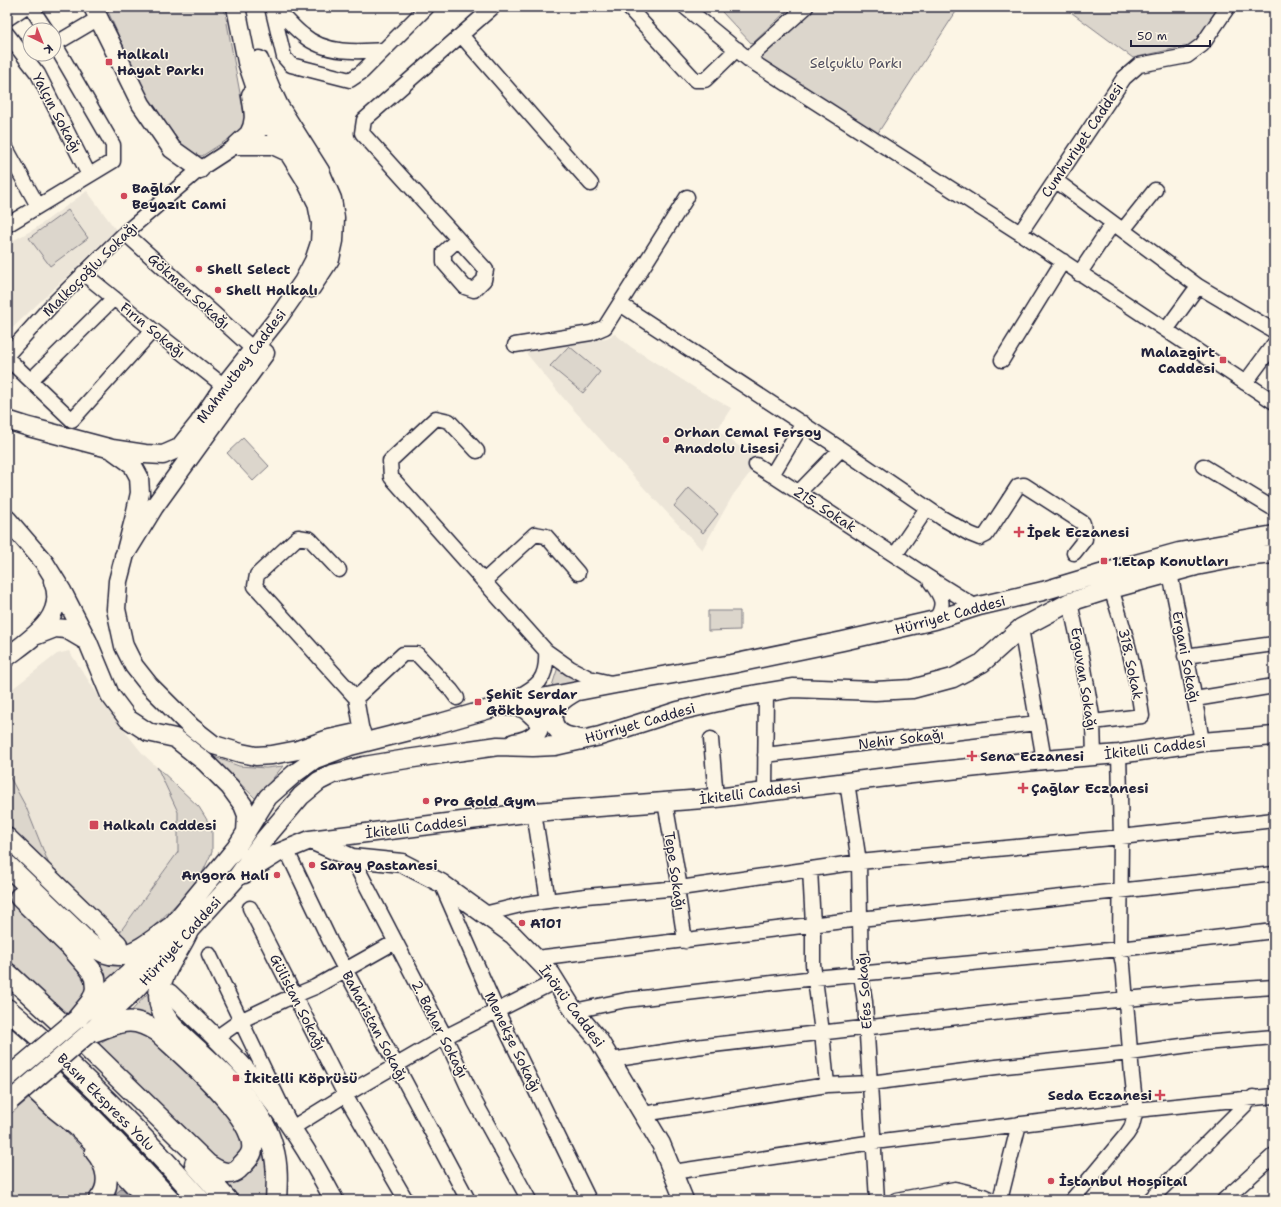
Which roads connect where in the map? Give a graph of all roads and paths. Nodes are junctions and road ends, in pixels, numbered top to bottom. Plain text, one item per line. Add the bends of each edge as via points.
1 (25, 7) edge
2 (31, 7) edge
3 (236, 7) edge
4 (249, 7) edge
5 (427, 7) edge
6 (493, 7) edge
7 (628, 7) edge
8 (806, 7) edge
9 (1228, 7) edge
10 (273, 8) edge
11 (686, 8) edge
12 (96, 12) edge
13 (7, 19) edge
14 (41, 22) edge
15 (7, 34) edge
16 (460, 35) junction
17 (62, 38) edge
18 (737, 49) junction
19 (384, 50) junction
20 (62, 58) edge
21 (748, 59) junction
22 (250, 71) junction
23 (289, 121) junction
24 (273, 127) junction
25 (243, 140) junction
26 (7, 150) edge
27 (288, 152) junction
28 (200, 169) junction
29 (89, 175) junction
30 (1056, 180) junction
31 (591, 184) dead end
32 (1155, 190) dead end
33 (687, 197) dead end
34 (38, 206) junction
35 (7, 225) edge
36 (1118, 227) junction
37 (125, 232) junction
38 (1020, 233) junction
39 (457, 240) dead end
40 (1063, 261) junction
41 (83, 273) junction
42 (1079, 274) junction
43 (1198, 286) junction
44 (114, 298) junction
45 (620, 304) junction
46 (153, 330) junction
47 (1166, 330) junction
48 (1274, 331) edge
49 (1274, 344) edge
50 (515, 345) dead end
51 (253, 349) junction
52 (7, 355) edge
53 (7, 358) edge
54 (1002, 360) dead end
55 (31, 380) junction
56 (1245, 383) junction
57 (224, 386) junction
58 (1274, 402) edge
59 (7, 420) edge
60 (803, 423) junction
61 (29, 427) junction
62 (7, 428) edge
63 (842, 448) junction
64 (112, 449) junction
65 (477, 451) dead end
66 (756, 465) dead end
67 (1203, 466) dead end
68 (772, 475) junction
69 (799, 492) junction
70 (927, 508) junction
71 (1274, 509) edge
72 (7, 519) edge
73 (1274, 535) edge
74 (1074, 553) dead end
75 (1274, 554) edge
76 (894, 555) junction
77 (124, 556) junction
78 (44, 562) junction
79 (339, 570) dead end
80 (578, 573) dead end
81 (1170, 573) junction
82 (928, 577) junction
83 (484, 581) junction
84 (1111, 589) junction
85 (1002, 601) junction
86 (1070, 602) junction
87 (979, 606) junction
88 (935, 620) junction
89 (1021, 628) junction
90 (32, 637) junction
91 (88, 642) junction
92 (1274, 644) edge
93 (546, 651) junction
94 (1185, 656) junction
95 (7, 658) edge
96 (615, 684) junction
97 (1274, 686) edge
98 (579, 690) junction
99 (766, 693) junction
100 (356, 698) junction
101 (456, 698) dead end
102 (1195, 699) junction
103 (500, 706) junction
104 (1093, 722) junction
105 (1037, 723) junction
106 (436, 724) junction
107 (362, 732) junction
108 (1274, 736) edge
109 (711, 739) dead end
110 (583, 740) junction
111 (1202, 742) junction
112 (498, 746) junction
113 (1119, 754) junction
114 (765, 755) junction
115 (1094, 756) junction
116 (1044, 760) junction
117 (847, 782) junction
118 (765, 792) junction
119 (716, 798) junction
120 (665, 802) junction
121 (534, 812) junction
122 (1274, 820) edge
123 (246, 832) junction
124 (7, 837) edge
125 (1121, 837) junction
126 (310, 840) junction
127 (286, 849) junction
128 (352, 858) junction
129 (859, 862) junction
130 (7, 865) edge
131 (810, 869) junction
132 (1274, 874) edge
133 (235, 880) junction
134 (440, 883) junction
135 (7, 884) edge
136 (680, 888) junction
137 (1120, 890) junction
138 (548, 901) junction
139 (250, 908) dead end
140 (484, 914) junction
141 (860, 919) junction
142 (813, 925) junction
143 (179, 931) junction
144 (1274, 931) edge
145 (685, 941) junction
146 (395, 942) junction
147 (118, 944) dead end
148 (1120, 949) junction
149 (209, 954) dead end
150 (536, 958) junction
151 (346, 970) junction
152 (7, 974) edge
153 (861, 975) junction
154 (815, 978) junction
155 (556, 981) junction
156 (1274, 987) edge
157 (169, 993) dead end
158 (294, 997) junction
159 (1125, 1000) junction
160 (7, 1009) edge
161 (497, 1011) junction
162 (574, 1012) junction
163 (240, 1021) junction
164 (83, 1026) junction
165 (867, 1028) junction
166 (822, 1032) junction
167 (445, 1037) junction
168 (1274, 1037) edge
169 (7, 1038) edge
170 (216, 1038) junction
171 (1130, 1053) junction
172 (611, 1060) junction
173 (7, 1063) edge
174 (396, 1066) junction
175 (7, 1078) edge
176 (870, 1083) junction
177 (827, 1085) junction
178 (345, 1095) junction
179 (1274, 1096) edge
180 (1253, 1097) junction
181 (8, 1102) edge
182 (57, 1110) junction
183 (1136, 1110) junction
184 (643, 1114) junction
185 (162, 1120) junction
186 (1019, 1124) junction
187 (292, 1128) junction
188 (874, 1142) junction
189 (1274, 1155) edge
190 (673, 1172) junction
191 (99, 1200) edge
192 (149, 1200) edge
193 (170, 1200) edge
194 (200, 1200) edge
195 (227, 1200) edge
196 (276, 1200) edge
197 (334, 1200) edge
198 (406, 1200) edge
199 (468, 1200) edge
200 (529, 1200) edge
201 (589, 1200) edge
202 (684, 1200) edge
203 (877, 1200) edge
204 (896, 1200) edge
205 (992, 1200) edge
206 (1000, 1200) edge
207 (1072, 1200) edge
208 (1150, 1200) edge
209 (1224, 1200) edge

1 - 13 street
2 - 14 street
3 - 22 main road, Mahmutbey Caddesi
4 - 23 main road, Mahmutbey Caddesi via 261,69
5 - 19 street
6 - 16 street
7 - 18 street via 695,80 705,80
8 - 21 street
9 - 30 street, Cumhuriyet Caddesi via 1202,45 1187,56 1139,65 1124,78
10 - 19 street via 303,35 322,46 357,52
10 - 19 street via 284,57 291,65 350,80
11 - 18 street
12 - 17 street
12 - 28 main road via 141,104 172,148
15 - 29 street, Yalçın Sokağı via 38,74
16 - 31 street
16 - 39 street via 364,120 362,133
18 - 21 street
20 - 29 street via 113,145 113,161
21 - 38 street
22 - 24 main road, Mahmutbey Caddesi via 262,106
22 - 25 main road via 254,126
23 - 24 main road via 281,121
23 - 77 main road, Mahmutbey Caddesi via 320,171 332,199 335,218 330,259 315,284 154,508
24 - 25 main road
24 - 27 main road, Mahmutbey Caddesi
25 - 27 main road via 274,145
25 - 28 street, Malkoçoğlu Sokağı
26 - 34 street
27 - 51 main road, Mahmutbey Caddesi via 317,203 321,223 320,243 303,282
28 - 37 street, Malkoçoğlu Sokağı
29 - 34 street
30 - 36 street
30 - 38 street, Cumhuriyet Caddesi
32 - 36 street
33 - 45 street
34 - 35 street
36 - 42 street
36 - 43 street
37 - 41 street, Malkoçoğlu Sokağı
37 - 51 street, Gökmen Sokağı
38 - 40 street
40 - 42 street
40 - 54 street
41 - 44 street, Fırın Sokağı
41 - 52 street, Malkoçoğlu Sokağı
42 - 47 street
43 - 47 street
43 - 48 street
44 - 46 street, Fırın Sokağı
44 - 55 street
45 - 50 street via 605,327 591,333
45 - 60 street
46 - 55 street via 72,420
46 - 57 street, Fırın Sokağı
47 - 56 street
49 - 56 street
51 - 57 main road, Mahmutbey Caddesi
53 - 55 street
56 - 58 street
57 - 64 main road, Mahmutbey Caddesi via 180,448 163,455
59 - 61 main road
60 - 63 street
60 - 68 street
61 - 62 main road
61 - 64 main road, Mahmutbey Caddesi
63 - 69 street
63 - 70 street
64 - 77 main road via 132,464 139,477 140,493
65 - 83 street via 449,421 436,418 390,461 392,477
66 - 68 street, 215. Sokak
67 - 71 street
68 - 69 street, 215. Sokak
69 - 76 street, 215. Sokak
70 - 74 street via 980,538 986,535 1018,486 1024,485 1083,524 1085,539
70 - 76 street
72 - 78 main road
73 - 85 main road, Hürriyet Caddesi via 1179,552
75 - 81 main road, Hürriyet Caddesi via 1242,557
76 - 82 street, 215. Sokak
77 - 107 main road via 118,581 116,609 124,646 134,666 149,685 190,727 214,745 256,756 272,755
78 - 90 main road via 55,587 56,606 48,622
78 - 91 main road
79 - 100 street via 310,539 298,537 257,575 255,586
80 - 83 street via 546,536 535,534
81 - 84 main road, Hürriyet Caddesi
81 - 94 street, Ergani Sokağı
82 - 87 street, 215. Sokak via 971,604
82 - 88 street via 940,594 942,603 942,610
83 - 93 street
84 - 86 main road, Hürriyet Caddesi
84 - 104 street, 318. Sokak via 1126,632 1142,716
85 - 87 main road, Hürriyet Caddesi
85 - 89 main road via 1020,610
86 - 89 main road, Hürriyet Caddesi
86 - 104 street, Erguvan Sokağı
87 - 88 main road, Hürriyet Caddesi
88 - 96 main road, Hürriyet Caddesi via 739,662
89 - 99 main road, Hürriyet Caddesi via 982,663 953,678 912,689 875,691 793,688
89 - 105 street
90 - 91 main road via 55,628 66,629
90 - 95 main road
91 - 123 main road via 110,695 128,719 148,732 175,738 205,762 244,805
92 - 94 street
93 - 96 street via 589,678
93 - 103 street via 547,664 534,688
94 - 102 street, Ergani Sokağı
96 - 98 main road, Hürriyet Caddesi
97 - 102 street
98 - 103 main road, Hürriyet Caddesi
98 - 110 main road via 565,697 558,705 553,720 556,729 564,735
99 - 110 main road, Hürriyet Caddesi via 678,711
99 - 114 street
100 - 101 street via 403,654 417,654
100 - 107 street
102 - 111 street, Ergani Sokağı
103 - 106 main road, Hürriyet Caddesi
103 - 112 main road via 519,707 525,710 536,718 539,726 534,737 524,742
104 - 115 street, Erguvan Sokağı
105 - 114 street, Nehir Sokağı
105 - 116 street
106 - 107 main road via 417,721
106 - 123 main road, Hürriyet Caddesi via 350,746 315,759 268,797
108 - 111 main road, İkitelli Caddesi
109 - 119 street
110 - 112 main road, Hürriyet Caddesi via 533,748
111 - 113 main road, İkitelli Caddesi
112 - 133 main road, Hürriyet Caddesi via 364,766 333,774 319,781 301,796 262,842
113 - 115 main road, İkitelli Caddesi
113 - 125 street
114 - 118 street
115 - 116 main road, İkitelli Caddesi
116 - 117 main road, İkitelli Caddesi
117 - 118 main road, İkitelli Caddesi
117 - 129 street, Efes Sokağı
118 - 119 main road, İkitelli Caddesi
119 - 120 main road, İkitelli Caddesi
120 - 121 main road, İkitelli Caddesi
120 - 136 street, Tepe Sokağı
121 - 126 main road, İkitelli Caddesi
121 - 138 street
122 - 125 street
123 - 143 main road, Hürriyet Caddesi
124 - 147 main road
125 - 129 street
125 - 137 street
126 - 127 main road, İkitelli Caddesi
126 - 128 main road, İnönü Caddesi
127 - 133 main road, İkitelli Caddesi
127 - 151 street, Baharistan Sokağı
128 - 134 main road, İnönü Caddesi via 402,863
128 - 146 street, 2. Bahar Sokağı
129 - 131 street
129 - 141 street, Efes Sokağı
130 - 143 highway via 88,943 102,952 115,956 135,952
131 - 136 street
131 - 142 street
132 - 137 street
133 - 143 main road, Hürriyet Caddesi
134 - 140 main road, İnönü Caddesi
134 - 161 street, Menekşe Sokağı
135 - 164 highway via 91,970 96,989
136 - 138 street
136 - 145 street, Tepe Sokağı via 678,894
137 - 141 street
137 - 148 street
138 - 140 street
139 - 158 street, Gülistan Sokağı
140 - 150 main road, İnönü Caddesi via 513,935
141 - 142 street
141 - 153 street, Efes Sokağı
142 - 145 street
142 - 154 street
143 - 164 main road via 128,974
143 - 196 highway via 161,984 161,1009 172,1026 240,1091 268,1131 276,1163
144 - 148 street
145 - 150 street
146 - 151 street
146 - 167 street, 2. Bahar Sokağı
148 - 153 street
148 - 159 street
149 - 163 street
150 - 155 main road, İnönü Caddesi
151 - 158 street
151 - 174 street, Baharistan Sokağı
152 - 185 highway
153 - 154 street
153 - 165 street, Efes Sokağı
154 - 162 street via 626,1000
154 - 166 street
155 - 161 street
155 - 162 main road, İnönü Caddesi
156 - 159 street
157 - 170 main road
158 - 163 street
158 - 178 street, Gülistan Sokağı
159 - 165 street
159 - 171 street
160 - 194 highway, Basın Ekspress Yolu via 124,1118 162,1156
161 - 167 street
161 - 201 street, Menekşe Sokağı
162 - 172 main road, İnönü Caddesi via 598,1039
163 - 170 street
163 - 187 street
164 - 175 main road, bridge
164 - 181 main road, bridge
164 - 185 highway via 132,1021 158,1032 224,1096 249,1131 252,1151 235,1172 217,1171
165 - 166 street
165 - 176 street, Efes Sokağı
166 - 172 street
166 - 177 street
167 - 174 street
167 - 200 street, 2. Bahar Sokağı via 475,1102
168 - 171 street
169 - 193 highway, Basın Ekspress Yolu via 131,1157
170 - 187 main road via 260,1085
171 - 176 street
171 - 183 street
172 - 184 main road, İnönü Caddesi
173 - 182 highway
174 - 178 street
174 - 199 street, Baharistan Sokağı
176 - 177 street
176 - 188 street, Efes Sokağı
177 - 184 street
178 - 187 street
178 - 198 street, Gülistan Sokağı
179 - 180 street
180 - 183 street
180 - 208 street
182 - 191 highway via 93,1148 105,1166 106,1188
182 - 192 highway via 104,1152
183 - 186 street
183 - 207 street via 1127,1134
184 - 190 main road, İnönü Caddesi via 661,1144
185 - 195 highway via 168,1131
186 - 188 street
186 - 206 street
187 - 197 main road
188 - 190 street
188 - 203 street, Efes Sokağı
189 - 209 street
190 - 202 main road, İnönü Caddesi
204 - 205 street via 955,1189

